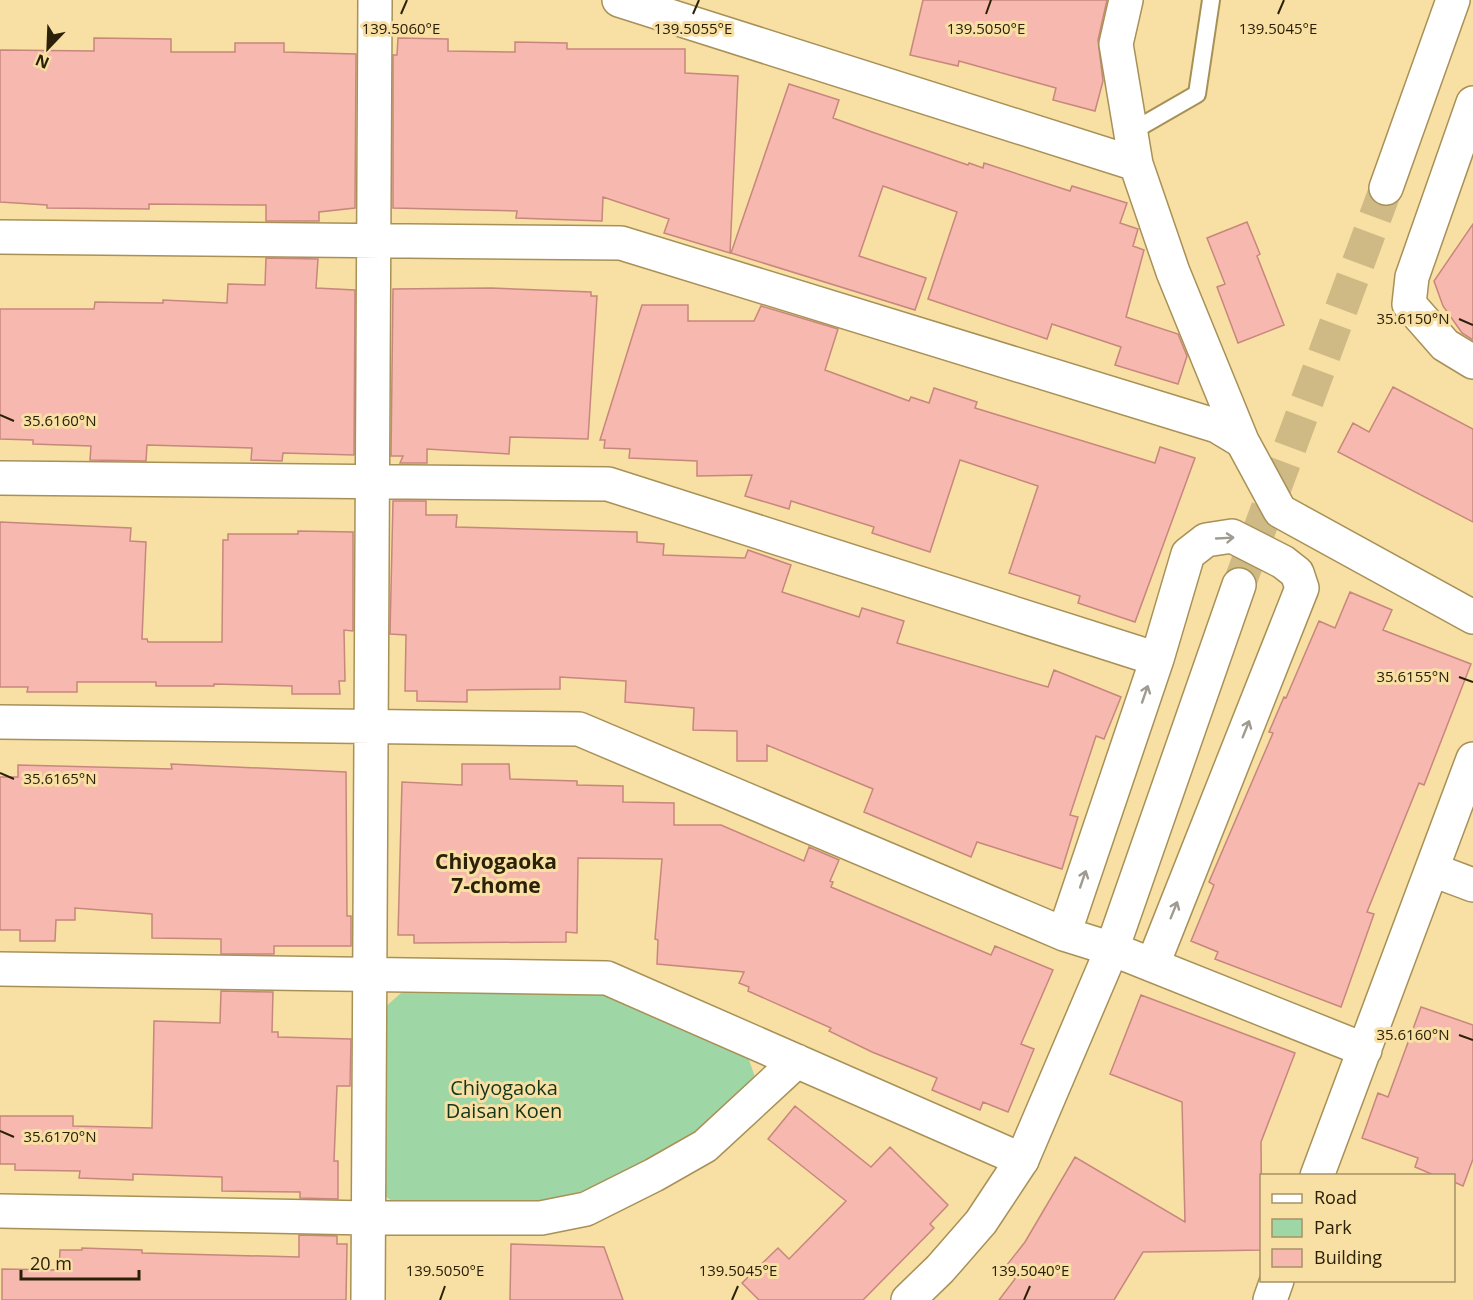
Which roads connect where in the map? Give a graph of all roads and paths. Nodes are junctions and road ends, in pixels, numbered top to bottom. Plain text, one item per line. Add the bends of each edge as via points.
1 (375, 0) edge
2 (619, 0) edge
3 (1126, 0) edge
4 (1211, 0) edge
5 (1453, 0) edge
6 (1473, 103) edge
7 (1131, 132) junction
8 (1136, 164) junction
9 (1386, 188) tunnel mouth
10 (0, 237) edge
11 (375, 241) junction
12 (1473, 362) edge
13 (1242, 441) junction
14 (0, 478) edge
15 (373, 482) junction
16 (1280, 511) junction
17 (1264, 551) junction
18 (1239, 585) tunnel mouth
19 (1473, 617) edge
20 (1157, 659) junction
21 (0, 722) edge
22 (372, 726) junction
23 (1473, 759) edge
24 (1433, 870) junction
25 (1473, 885) edge
26 (1064, 934) junction
27 (1112, 949) junction
28 (1152, 964) junction
29 (0, 969) edge
30 (370, 974) junction
31 (1365, 1050) junction
32 (797, 1061) junction
33 (1022, 1160) junction
34 (1318, 1174) edge
35 (0, 1211) edge
36 (369, 1218) junction
37 (1277, 1282) edge
38 (368, 1300) edge
39 (908, 1300) edge
40 (1270, 1300) edge

1 - 11 street
2 - 8 street
3 - 7 street via 1116,44
4 - 7 lane via 1197,94
5 - 9 street
6 - 12 street via 1412,277 1409,304 1445,345
7 - 8 street
8 - 13 street via 1173,272
10 - 11 street
11 - 13 street via 621,243 1217,426
11 - 15 street
13 - 16 street
14 - 15 street
15 - 20 street via 608,484
15 - 22 street
16 - 17 street
16 - 19 street
20 -> 17 street via 1188,554 1206,540 1232,536
28 -> 17 street via 1302,588 1297,573
18 - 27 street
26 -> 20 street
21 - 22 street
22 - 26 street via 579,729
22 - 30 street
23 - 24 street
24 - 25 street
24 - 31 street
26 - 27 street
27 - 28 street
27 - 33 street
28 - 31 street
29 - 30 street
30 - 32 street via 607,978
30 - 36 street
31 - 34 street
32 - 33 street
32 - 36 street via 705,1146 586,1209 541,1218
33 - 39 street via 981,1222
35 - 36 street
36 - 38 street
37 - 40 street

